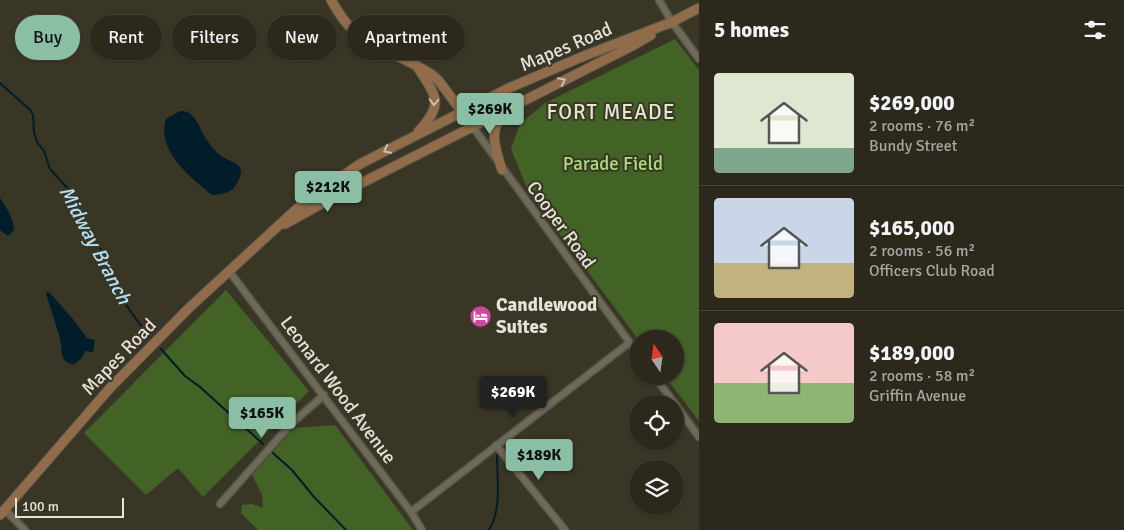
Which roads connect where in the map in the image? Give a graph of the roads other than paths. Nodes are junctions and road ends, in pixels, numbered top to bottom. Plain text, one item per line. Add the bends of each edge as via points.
1 (331, 0) edge
2 (659, 0) edge
3 (699, 8) edge
4 (672, 22) junction
5 (699, 59) edge
6 (417, 65) junction
7 (508, 108) junction
8 (462, 112) junction
9 (472, 127) junction
10 (414, 136) junction
11 (502, 170) junction
12 (271, 231) junction
13 (229, 271) junction
14 (629, 342) edge
15 (629, 344) edge
16 (324, 396) junction
17 (684, 416) edge
18 (699, 437) edge
19 (496, 445) junction
20 (220, 504) dead end
21 (2, 512) edge
22 (411, 512) junction
23 (25, 530) edge
24 (422, 530) edge
25 (566, 530) edge

1 - 6 street via 351,28
2 - 4 street
3 - 4 street, Mapes Road
4 - 5 street
7 -> 4 street, Mapes Road via 632,46
4 - 8 street, Mapes Road via 541,74
6 - 8 street via 439,81
6 -> 10 street via 434,93 435,104 432,115
7 - 9 street, Mapes Road
7 - 11 street via 494,135
8 - 9 street, Cooper Road
8 - 10 street, Mapes Road
9 - 11 street, Cooper Road
9 - 12 street, Mapes Road
10 -> 12 street, Mapes Road via 360,164 302,204
11 - 14 street, Cooper Road
12 - 13 street, Mapes Road
13 - 16 street, Leonard Wood Avenue
13 - 21 street, Mapes Road via 110,388
15 - 19 street
16 - 20 street via 292,423
16 - 22 street, Leonard Wood Avenue
17 - 18 street
19 - 22 street
19 - 25 street
21 - 23 street
22 - 24 street, Leonard Wood Avenue

